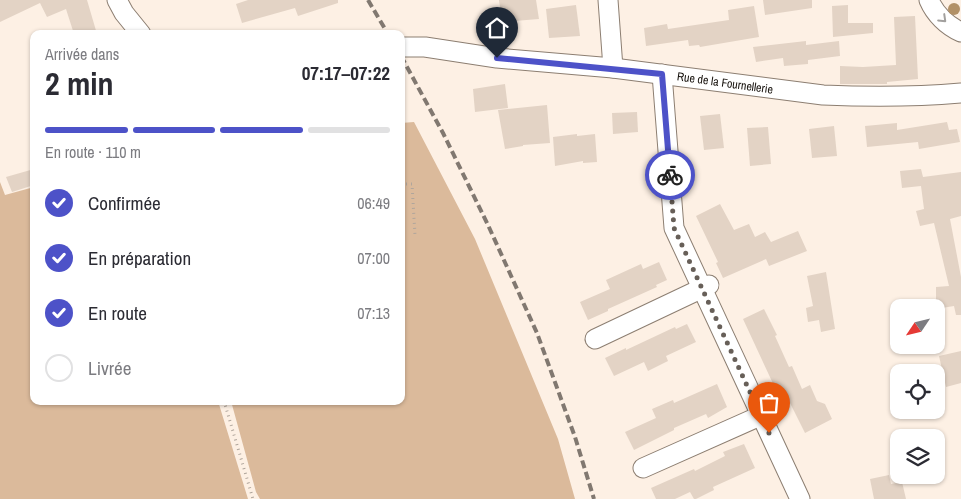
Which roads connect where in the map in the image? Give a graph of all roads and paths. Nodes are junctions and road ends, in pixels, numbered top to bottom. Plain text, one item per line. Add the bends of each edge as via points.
1 (117, 0) edge
2 (608, 0) edge
3 (929, 0) edge
4 (138, 30) edge
5 (961, 32) edge
6 (405, 47) edge
7 (613, 68) junction
8 (662, 74) junction
9 (961, 93) edge
10 (405, 184) edge
11 (415, 235) dead end
12 (705, 286) junction
13 (595, 339) dead end
14 (225, 405) edge
15 (765, 414) junction
16 (643, 468) dead end
17 (253, 499) edge
18 (800, 499) edge

1 - 4 street
2 - 7 street
3 -> 5 street via 941,18
6 - 7 street, Rue de la Fournellerie
7 - 8 street, Rue de la Fournellerie
8 - 9 street, Rue de la Fournellerie via 823,96
8 - 12 street via 674,228
10 - 11 path via 412,184
12 - 13 street
12 - 15 street
14 - 17 path
15 - 16 street
15 - 18 street

